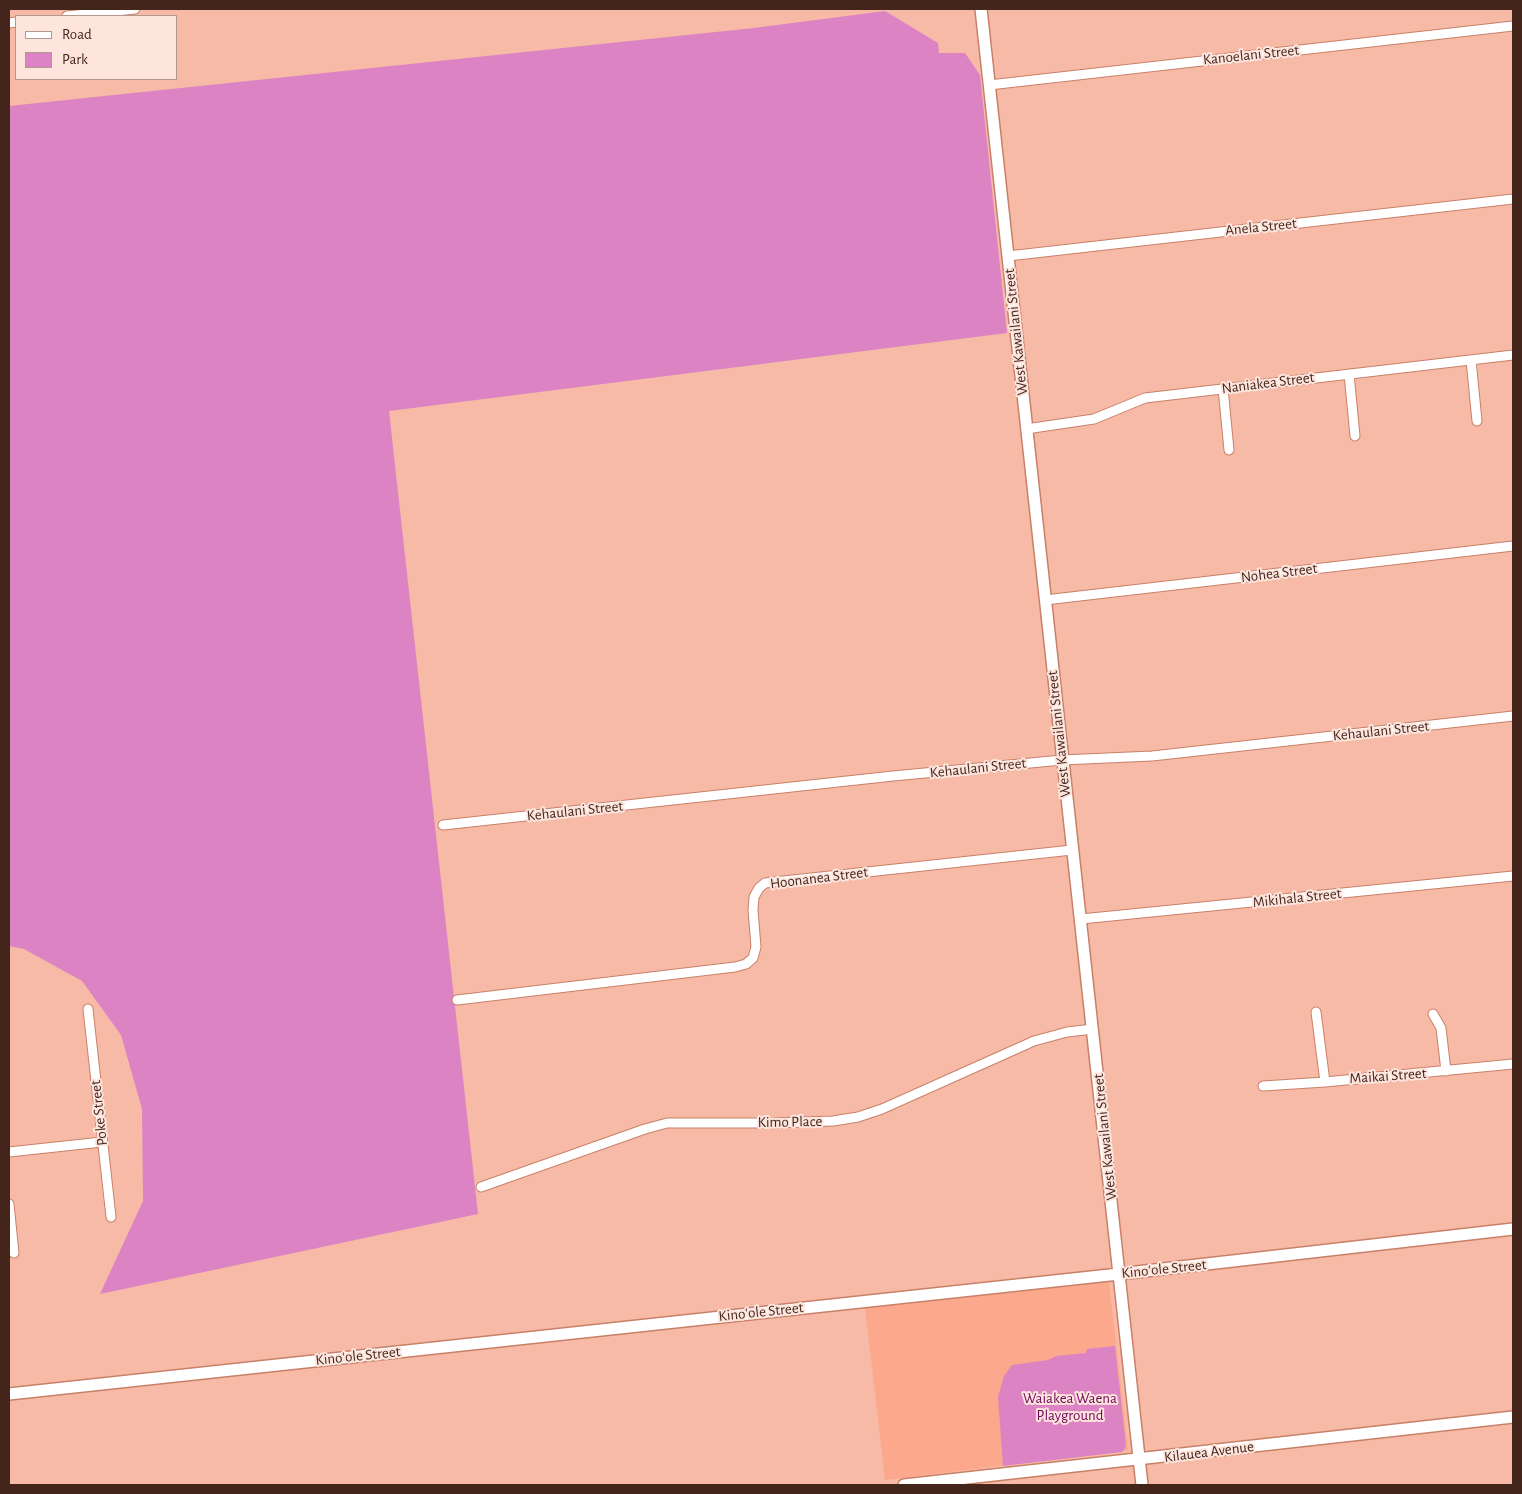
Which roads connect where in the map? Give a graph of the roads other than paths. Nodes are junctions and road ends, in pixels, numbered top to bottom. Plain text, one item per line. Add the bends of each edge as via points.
1 (135, 9) edge
2 (981, 9) edge
3 (77, 15) edge
4 (1513, 26) edge
5 (989, 85) junction
6 (1513, 199) edge
7 (1008, 256) junction
8 (1513, 355) edge
9 (1471, 360) junction
10 (1349, 374) junction
11 (1223, 388) junction
12 (1477, 422) dead end
13 (1026, 429) junction
14 (1355, 436) dead end
15 (1229, 450) dead end
16 (1513, 546) edge
17 (1045, 600) junction
18 (1513, 716) edge
19 (1062, 760) junction
20 (443, 825) dead end
21 (1072, 850) junction
22 (1513, 876) edge
23 (1081, 920) junction
24 (457, 1000) dead end
25 (88, 1009) dead end
26 (1316, 1012) dead end
27 (1433, 1014) dead end
28 (1093, 1029) junction
29 (1513, 1064) edge
30 (1446, 1072) junction
31 (1325, 1082) junction
32 (1263, 1086) dead end
33 (102, 1142) junction
34 (9, 1152) edge
35 (481, 1187) dead end
36 (9, 1204) edge
37 (111, 1217) dead end
38 (1513, 1229) edge
39 (14, 1253) dead end
40 (1119, 1274) junction
41 (9, 1394) edge
42 (1513, 1417) edge
43 (1139, 1460) junction
44 (904, 1485) edge
45 (1142, 1485) edge

1 - 3 street
2 - 5 street, West Kawailani Street
4 - 5 street, Kanoelani Street
5 - 7 street, West Kawailani Street
6 - 7 street, Anela Street
7 - 13 street, West Kawailani Street
8 - 9 street, Naniakea Street
9 - 10 street, Naniakea Street
9 - 12 street
10 - 11 street, Naniakea Street
10 - 14 street
11 - 13 street, Naniakea Street via 1145,398 1094,419
11 - 15 street
13 - 17 street, West Kawailani Street
16 - 17 street, Nohea Street
17 - 19 street, West Kawailani Street
18 - 19 street, Kehaulani Street via 1152,756
19 - 20 street, Kehaulani Street
19 - 21 street, West Kawailani Street
21 - 23 street, West Kawailani Street
21 - 24 street, Hoonanea Street via 765,883 754,897 756,947 753,958 746,964
22 - 23 street, Mikihala Street
23 - 28 street, West Kawailani Street
25 - 33 street, Poke Street
26 - 31 street
27 - 30 street via 1441,1028
28 - 35 street, Kimo Place via 1034,1041 882,1109 858,1116 833,1121 667,1123
28 - 40 street, West Kawailani Street
29 - 30 street, Maikai Street
30 - 31 street, Maikai Street
31 - 32 street, Maikai Street
33 - 34 street
33 - 37 street, Poke Street
36 - 39 street
38 - 40 street, Kinoʻole Street
40 - 41 street, Kinoʻole Street
40 - 43 street, West Kawailani Street
42 - 43 street, Kilauea Avenue
43 - 44 street, Kilauea Avenue
43 - 45 street, West Kawailani Street

